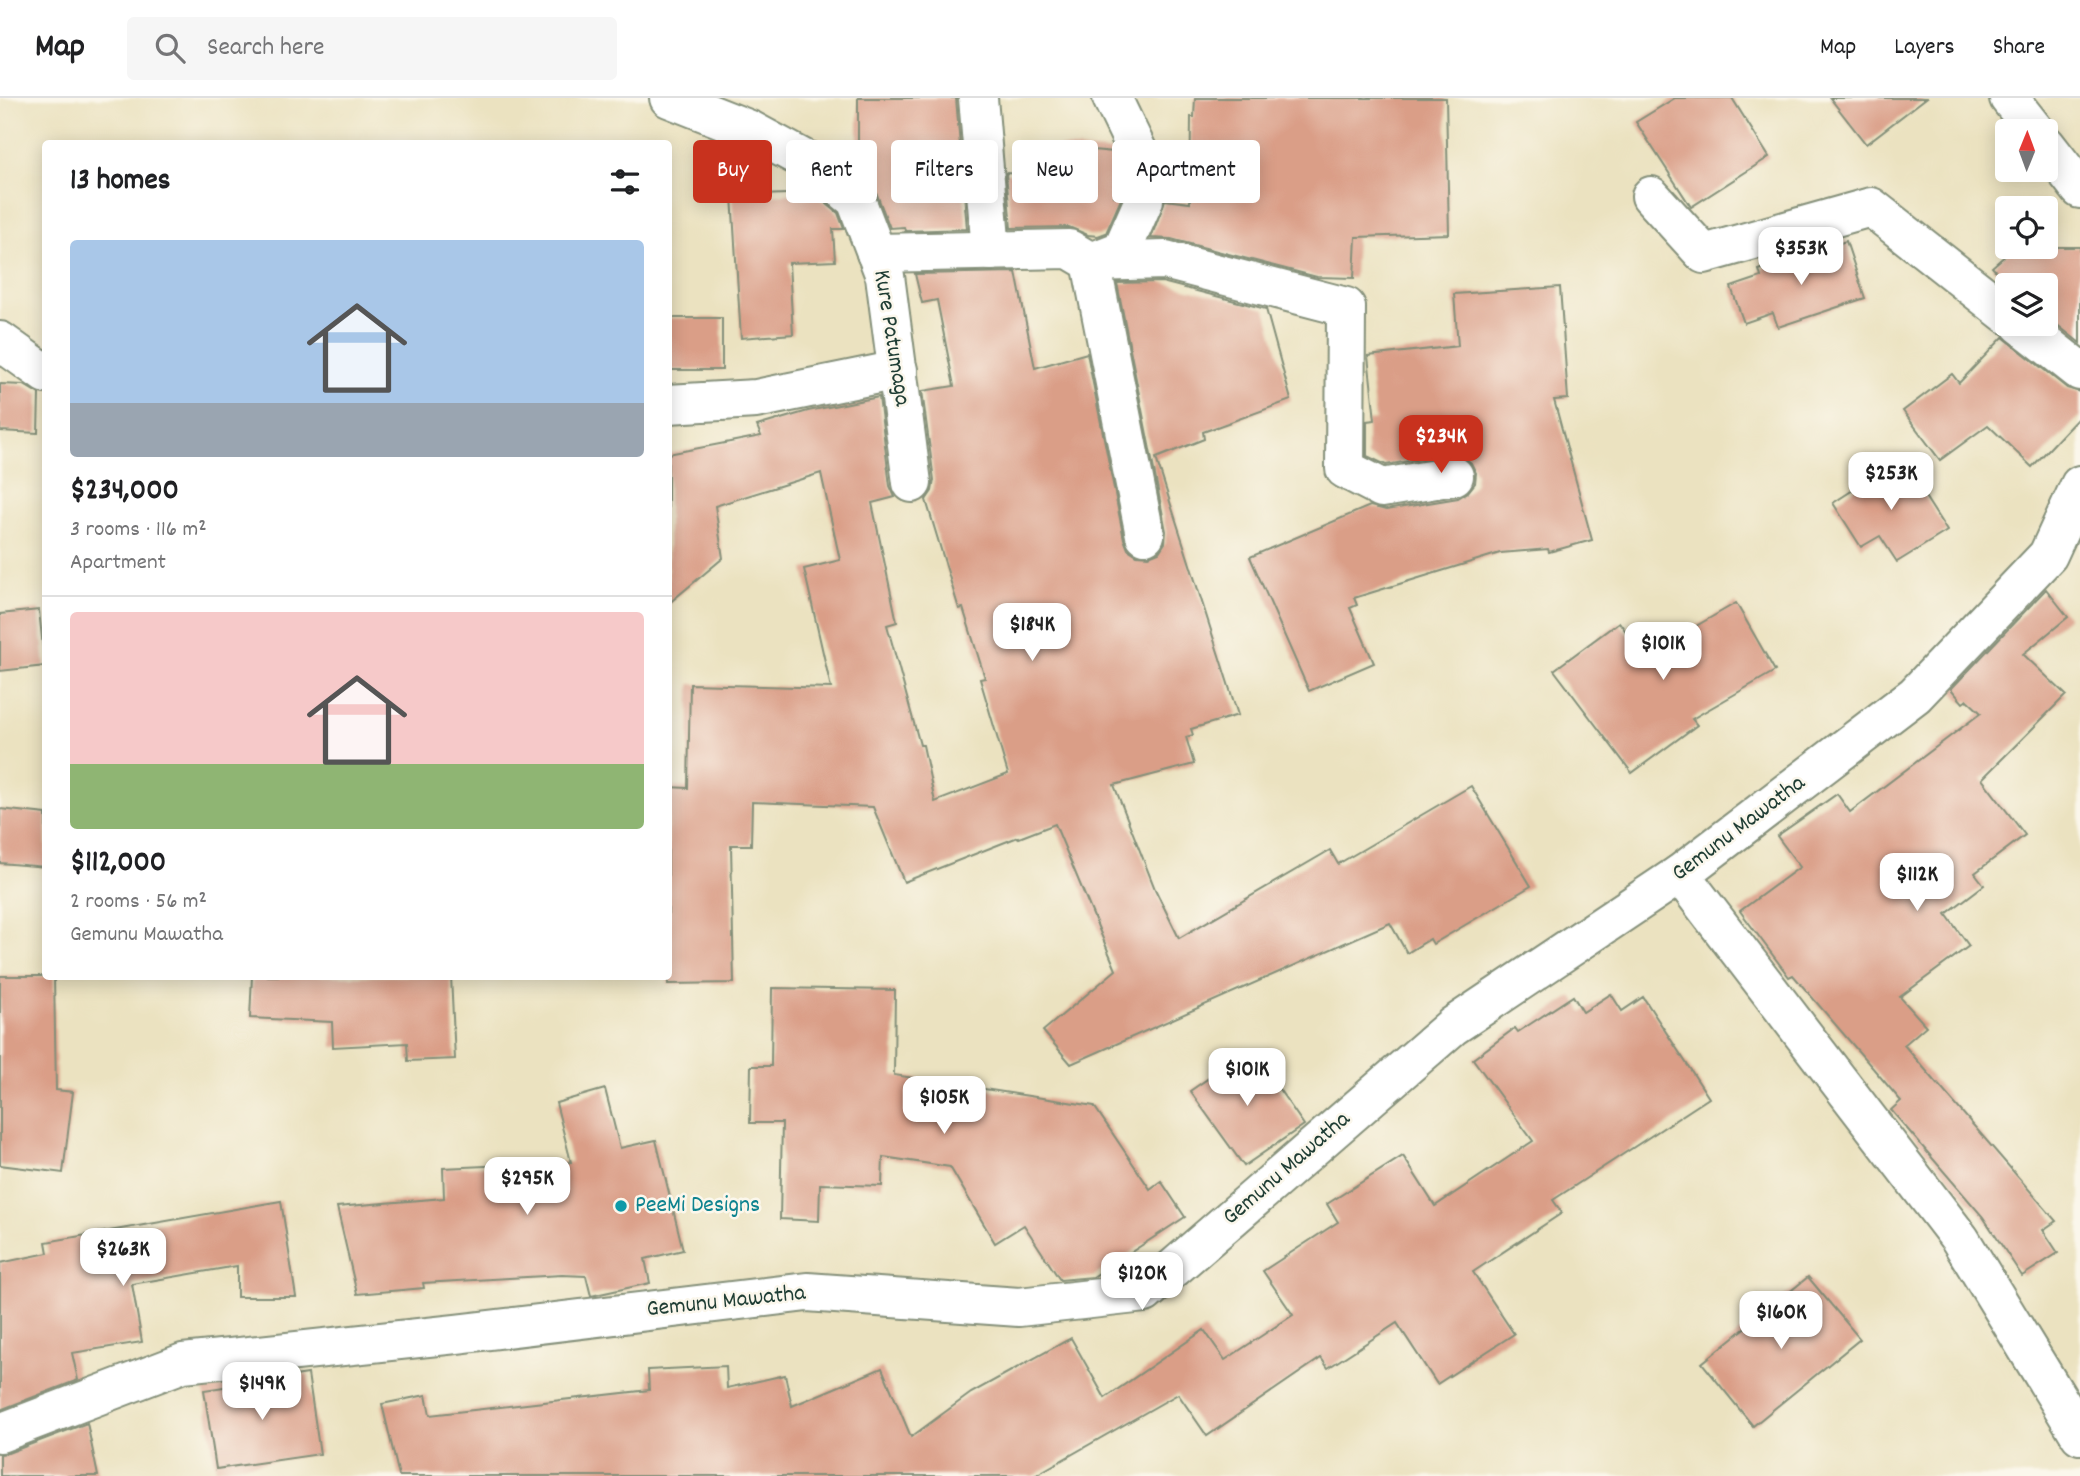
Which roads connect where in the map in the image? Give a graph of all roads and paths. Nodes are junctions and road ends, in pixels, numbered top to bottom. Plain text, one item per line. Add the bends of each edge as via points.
1 (669, 98) edge
2 (978, 98) edge
3 (1112, 98) edge
4 (2009, 98) edge
5 (2026, 119) edge
6 (2058, 161) edge
7 (2080, 189) edge
8 (1651, 196) dead end
9 (990, 250) junction
10 (876, 253) junction
11 (1091, 262) junction
12 (1995, 305) edge
13 (2035, 336) edge
14 (0, 341) edge
15 (898, 370) junction
16 (42, 371) edge
17 (2080, 371) edge
18 (672, 404) edge
19 (1454, 477) dead end
20 (912, 483) dead end
21 (2080, 485) edge
22 (1145, 535) dead end
23 (1680, 874) junction
24 (0, 1433) edge
25 (2080, 1434) edge

1 - 10 street, Kure Patumaga via 750,130 808,162 856,200
2 - 9 street
3 - 11 street via 1139,154 1144,200 1122,250
4 - 5 street
6 - 7 street
8 - 12 street via 1704,254 1871,207
9 - 10 street
9 - 11 street via 1069,249
10 - 15 street, Kure Patumaga via 885,276
11 - 19 street via 1165,260 1346,307 1345,469 1382,488
11 - 22 street
13 - 17 street
14 - 16 street
15 - 18 street via 756,399
15 - 20 street, Kure Patumaga
21 - 23 street, Gemunu Mawatha via 2048,555 1915,695
23 - 24 street, Gemunu Mawatha via 1452,1026 1145,1293 1019,1307 807,1292 183,1363
23 - 25 street via 1960,1239

